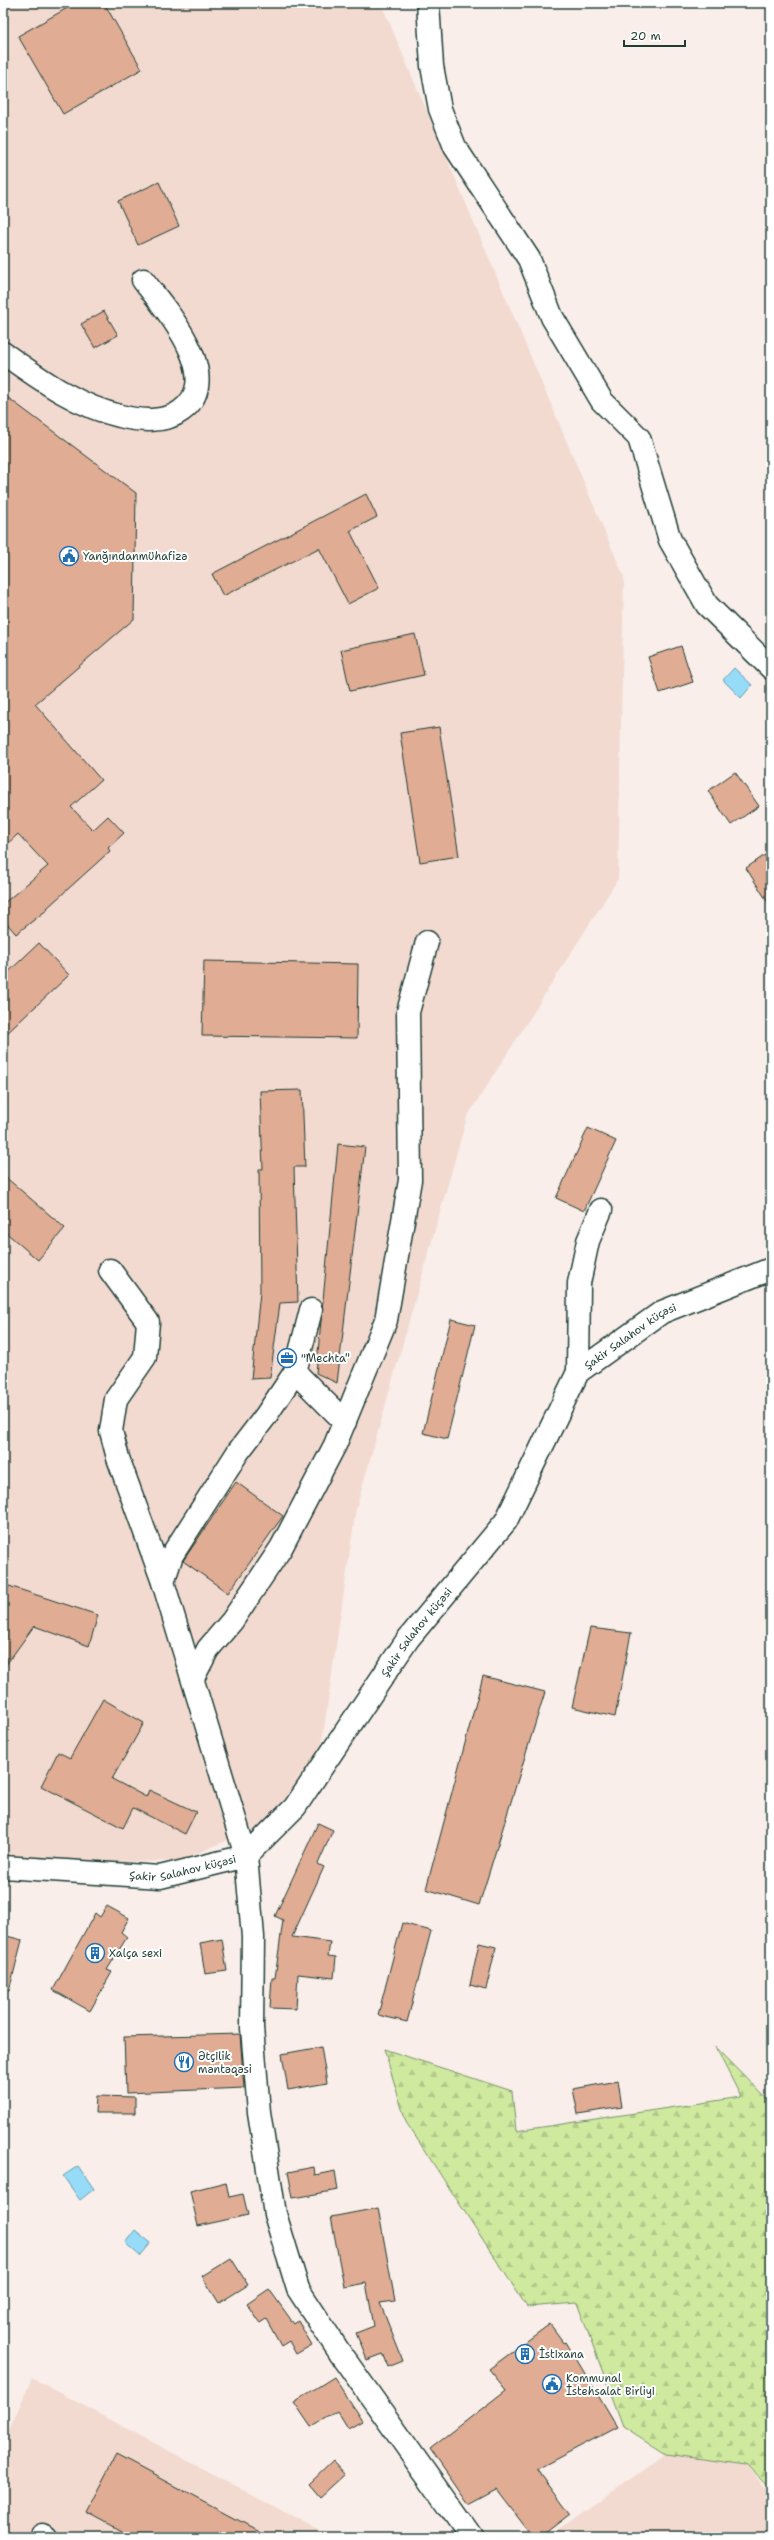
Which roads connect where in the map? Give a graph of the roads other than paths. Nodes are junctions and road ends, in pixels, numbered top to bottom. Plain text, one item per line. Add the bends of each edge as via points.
1 (428, 3) edge
2 (143, 280) dead end
3 (3, 353) edge
4 (771, 668) edge
5 (427, 942) dead end
6 (601, 1210) dead end
7 (771, 1269) edge
8 (110, 1270) dead end
9 (311, 1310) dead end
10 (295, 1372) junction
11 (578, 1372) junction
12 (345, 1422) junction
13 (163, 1582) junction
14 (193, 1678) junction
15 (246, 1856) junction
16 (3, 1867) edge
17 (466, 2535) edge

1 - 4 street via 432,66 440,109 455,147 529,259 552,317 602,401 639,438 670,540 707,605
2 - 3 street via 184,337 196,365 197,386 192,400 174,417 158,419 119,416 63,394
5 - 12 street via 408,1012 410,1180 386,1320
6 - 11 street via 588,1241 579,1283
7 - 11 street, Şakir Salahov küçəsi via 662,1312
8 - 13 street via 148,1322 145,1357 116,1399 111,1430 118,1458
9 - 10 street
10 - 12 street
10 - 13 street via 238,1452 172,1554
11 - 15 street, Şakir Salahov küçəsi via 506,1521 408,1639 295,1807
12 - 14 street via 281,1548 232,1622 208,1649
13 - 14 street
14 - 15 street
15 - 16 street, Şakir Salahov küçəsi via 160,1877
15 - 17 street via 253,1937 252,2028 259,2112 275,2214 298,2289

